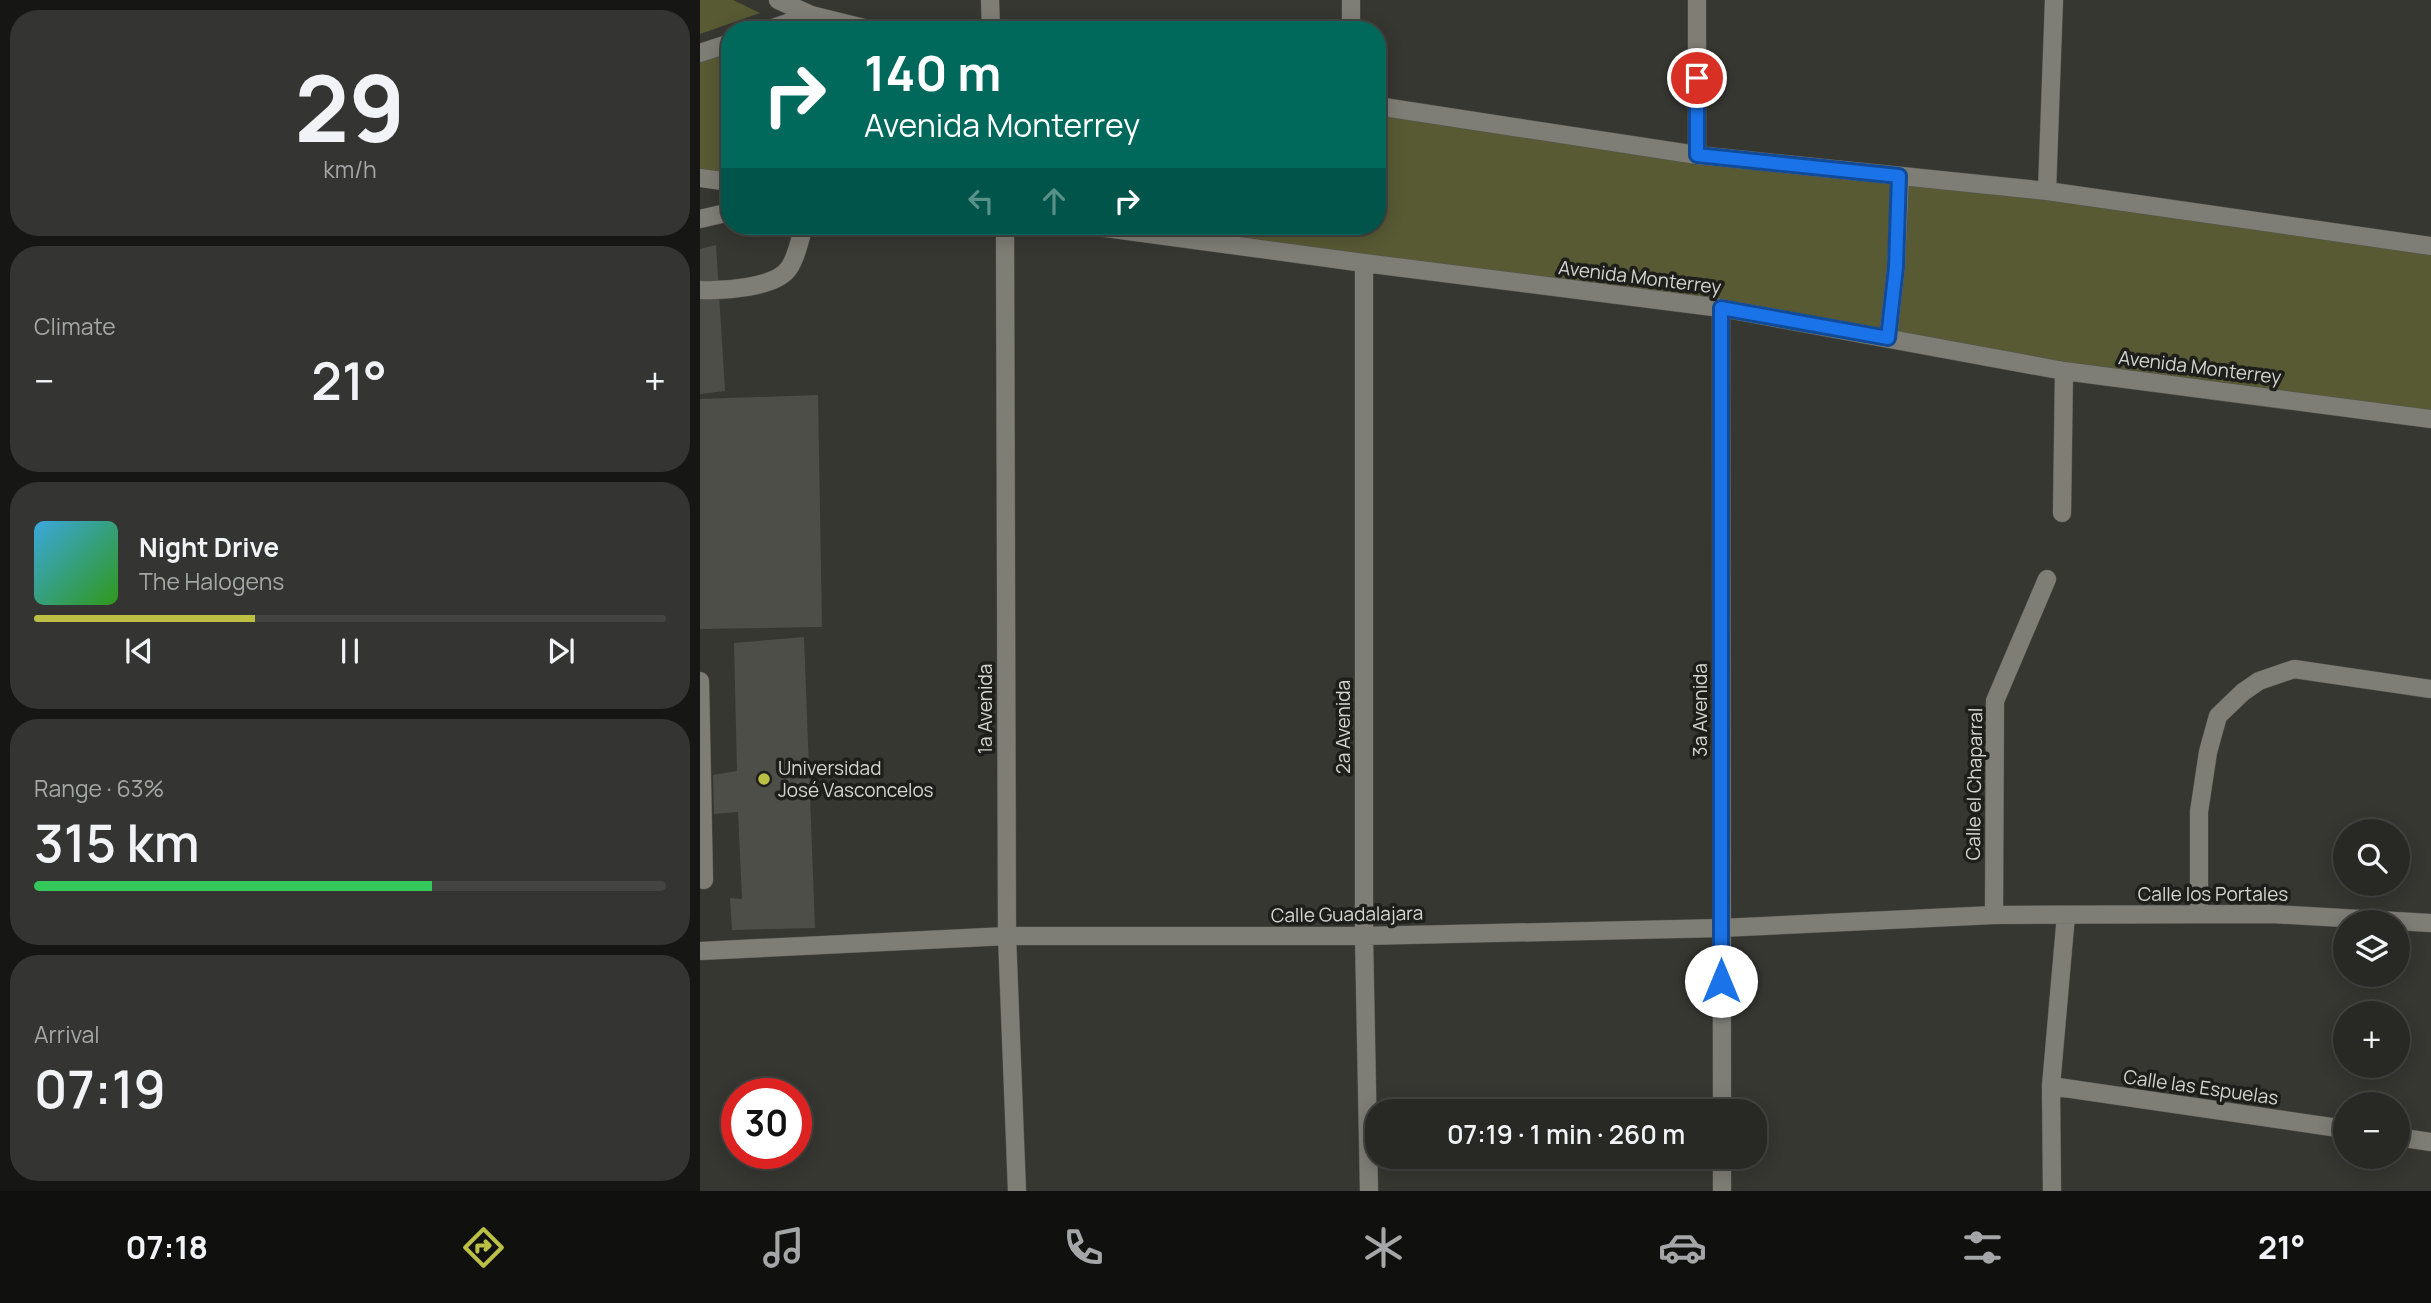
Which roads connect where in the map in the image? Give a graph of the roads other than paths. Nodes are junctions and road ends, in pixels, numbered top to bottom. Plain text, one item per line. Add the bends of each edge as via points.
1 (778, 0) edge
2 (990, 0) edge
3 (1350, 0) edge
4 (1697, 0) edge
5 (2054, 0) edge
6 (811, 15) junction
7 (793, 21) edge
8 (835, 21) edge
9 (991, 21) edge
10 (1351, 21) edge
11 (721, 46) edge
12 (700, 53) edge
13 (1386, 107) edge
14 (1697, 155) junction
15 (1899, 176) junction
16 (700, 178) edge
17 (721, 181) edge
18 (2047, 191) junction
19 (721, 214) edge
20 (700, 219) edge
21 (801, 235) edge
22 (1006, 235) edge
23 (1157, 235) edge
24 (2431, 246) edge
25 (1364, 263) junction
26 (700, 290) edge
27 (1721, 308) junction
28 (1888, 338) junction
29 (2064, 371) junction
30 (2431, 419) edge
31 (2062, 513) dead end
32 (2047, 579) dead end
33 (700, 681) edge
34 (2431, 689) edge
35 (701, 748) edge
36 (704, 880) dead end
37 (2199, 913) junction
38 (1994, 915) junction
39 (2066, 915) junction
40 (2431, 923) edge
41 (1721, 928) junction
42 (1007, 936) junction
43 (1364, 936) junction
44 (700, 951) edge
45 (2050, 1086) junction
46 (1722, 1099) edge
47 (2333, 1127) edge
48 (2410, 1139) edge
49 (2431, 1142) edge
50 (1722, 1169) edge
51 (1017, 1191) edge
52 (1369, 1191) edge
53 (1722, 1191) edge
54 (2052, 1191) edge

1 - 6 street
2 - 9 street
3 - 10 street
4 - 14 street
5 - 18 street
6 - 7 street
6 - 8 street
11 - 12 street
13 - 14 street
14 - 15 street
15 - 18 street
15 - 28 street
16 - 17 street
18 - 24 street
19 - 20 street
21 - 26 street via 789,268 774,280
22 - 42 street, 1a Avenida
23 - 25 street, Avenida Monterrey
25 - 27 street, Avenida Monterrey
25 - 43 street, 2a Avenida
27 - 28 street, Avenida Monterrey
27 - 41 street, 3a Avenida
28 - 29 street, Avenida Monterrey
29 - 30 street, Avenida Monterrey
29 - 31 street
32 - 38 street, Calle el Chaparral via 1995,701
33 - 35 street
34 - 37 street via 2294,669 2272,675 2243,692 2218,716 2199,812
35 - 36 street
37 - 39 street, Calle los Portales
37 - 40 street, Calle los Portales
38 - 39 street, Calle los Portales
38 - 41 street, Calle Guadalajara
39 - 45 street
41 - 43 street, Calle Guadalajara
41 - 46 street, 3a Avenida
42 - 43 street, Calle Guadalajara
42 - 44 street, Calle Guadalajara
42 - 51 street, 1a Avenida
43 - 52 street, 2a Avenida
45 - 47 street, Calle las Espuelas
45 - 54 street
48 - 49 street
50 - 53 street

